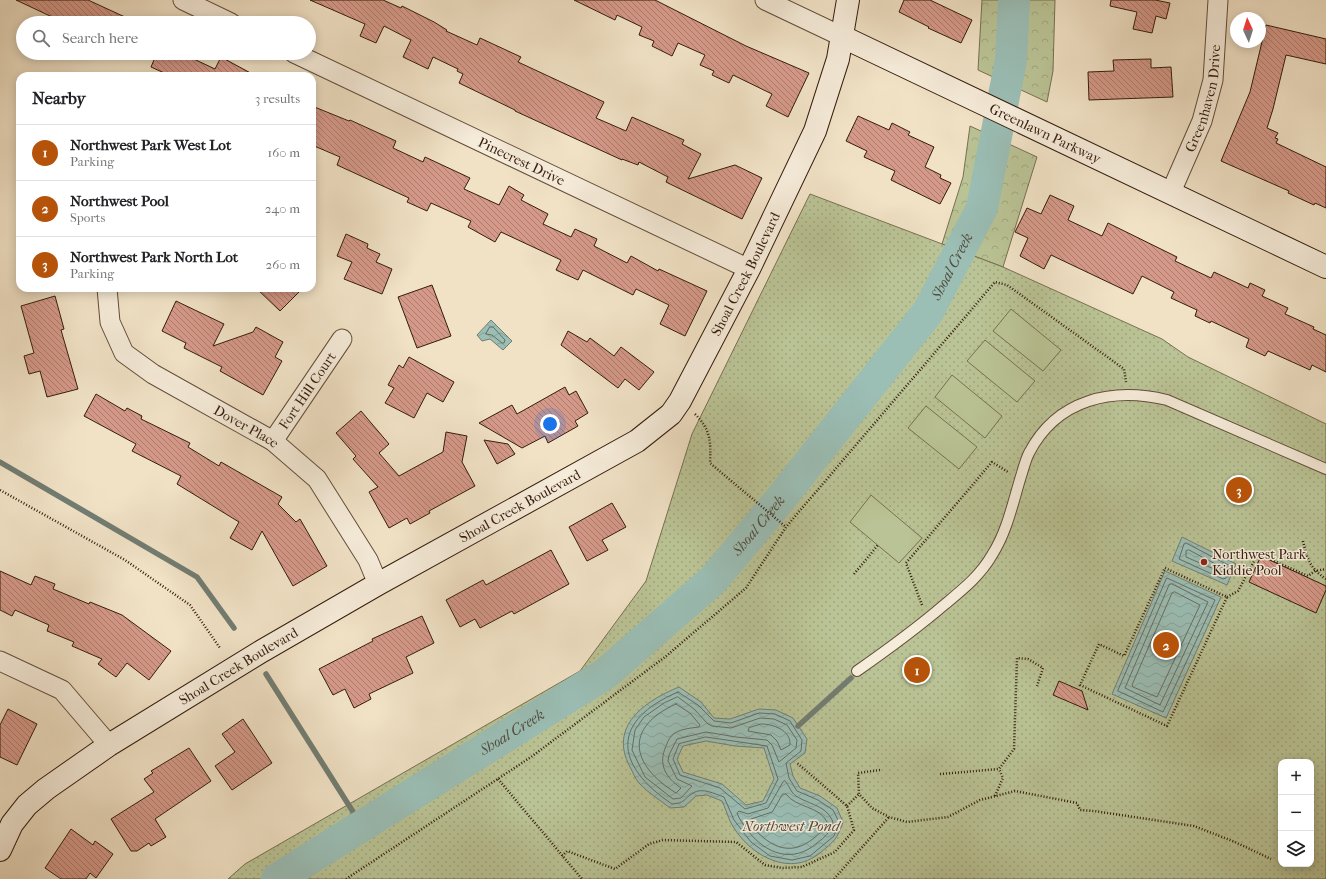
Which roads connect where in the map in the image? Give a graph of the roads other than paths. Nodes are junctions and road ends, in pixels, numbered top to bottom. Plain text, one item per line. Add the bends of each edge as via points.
1 (183, 0) edge
2 (765, 0) edge
3 (848, 0) edge
4 (1218, 0) edge
5 (216, 16) edge
6 (843, 37) junction
7 (309, 60) edge
8 (1171, 192) junction
9 (1326, 267) edge
10 (749, 270) junction
11 (107, 292) edge
12 (342, 339) dead end
13 (273, 441) junction
14 (1326, 469) edge
15 (378, 584) junction
16 (0, 661) edge
17 (858, 672) dead end
18 (109, 745) junction
19 (0, 850) edge

1 - 5 street
2 - 6 street, Greenlawn Parkway
3 - 6 street, Shoal Creek Boulevard
4 - 8 street, Greenhaven Drive via 1211,87 1202,121
6 - 8 street, Greenlawn Parkway via 1037,131
6 - 10 street, Shoal Creek Boulevard via 815,131
7 - 10 street, Pinecrest Drive
8 - 9 street, Greenlawn Parkway
10 - 15 street, Shoal Creek Boulevard via 680,401 671,414 656,427 637,441
11 - 13 street, Dover Place via 110,322 124,352 153,374
12 - 13 street, Fort Hill Court
13 - 15 street, Dover Place via 316,479 368,560
14 - 17 lane via 1167,400 1127,394 1094,398 1070,408 1047,428 1029,453 1006,529 992,556 973,581
15 - 18 street, Shoal Creek Boulevard
16 - 18 street via 62,690
18 - 19 street, Shoal Creek Boulevard via 27,805 12,824

